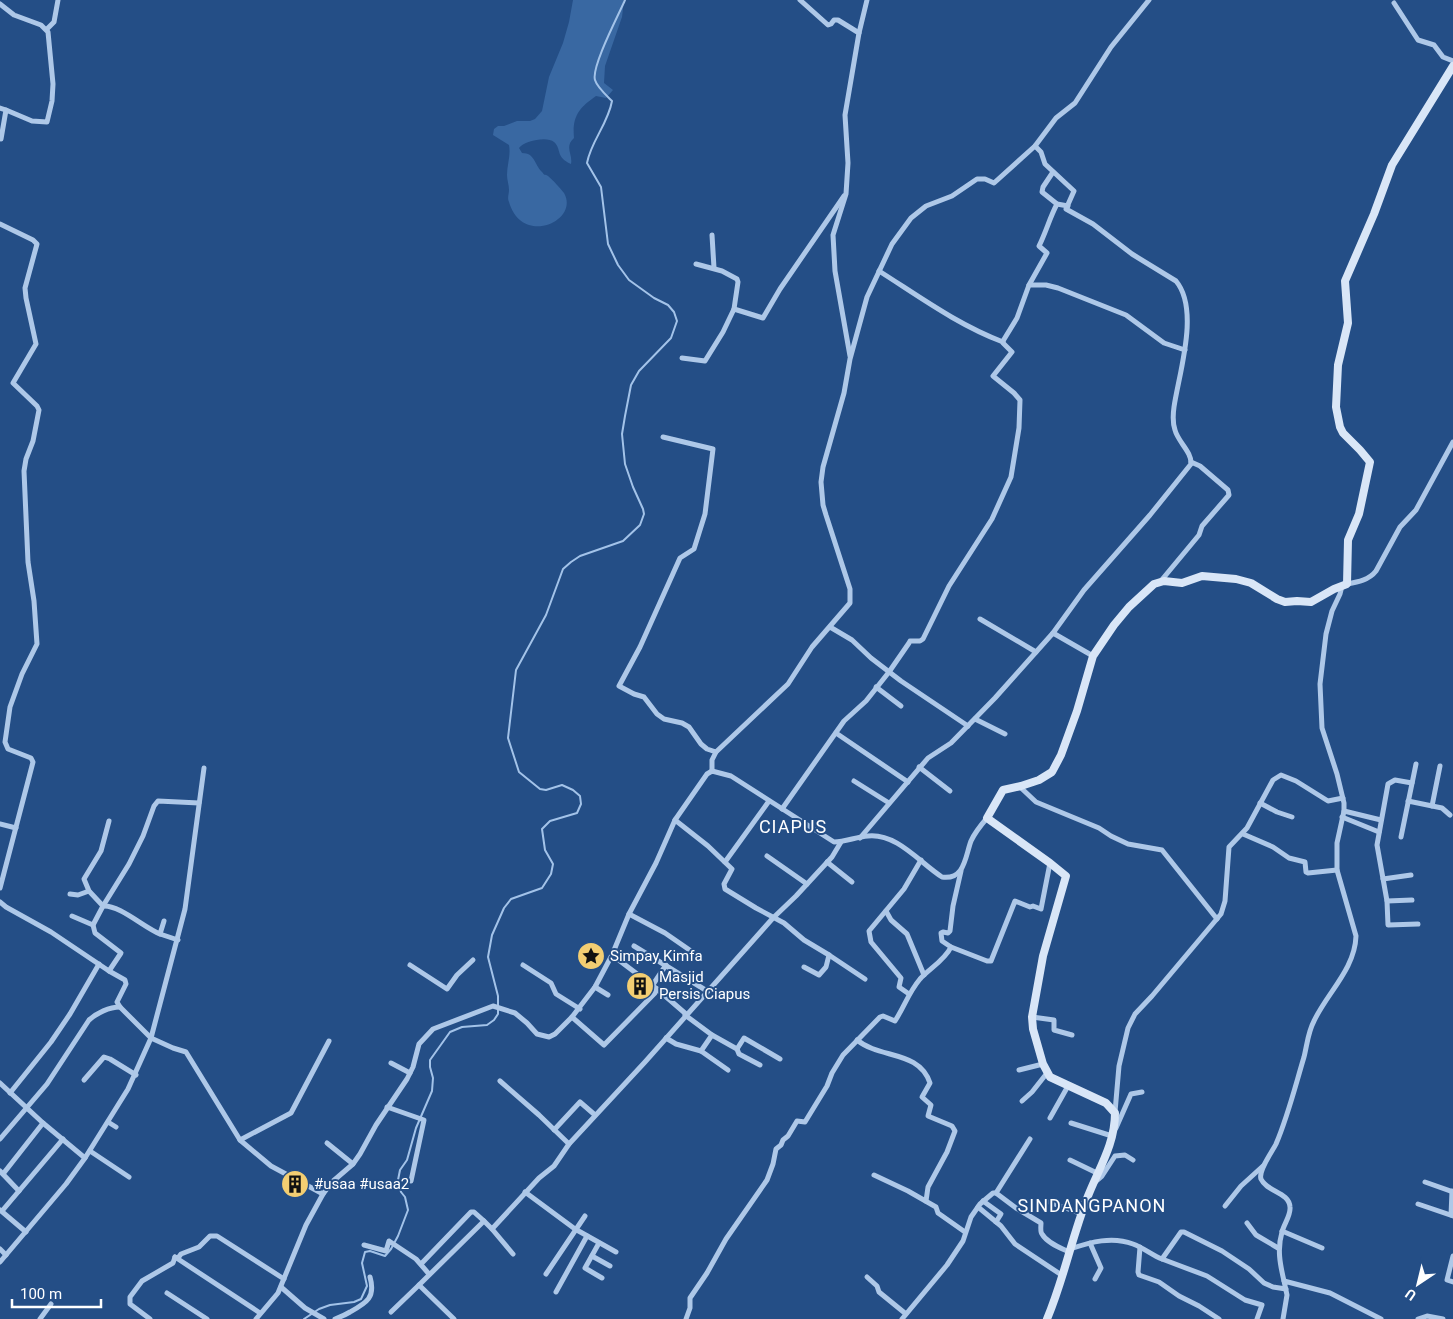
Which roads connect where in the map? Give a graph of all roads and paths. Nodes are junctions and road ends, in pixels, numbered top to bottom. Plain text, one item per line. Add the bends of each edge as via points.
1 (58, 0) edge
2 (800, 0) edge
3 (868, 0) edge
4 (1149, 0) edge
5 (1394, 3) dead end
6 (0, 4) edge
7 (47, 29) junction
8 (858, 33) junction
9 (1453, 61) edge
10 (1453, 66) edge
11 (0, 108) edge
12 (6, 110) junction
13 (1, 140) edge
14 (1035, 146) junction
15 (1054, 172) junction
16 (846, 194) junction
17 (1057, 204) junction
18 (1068, 206) junction
19 (0, 224) edge
20 (712, 235) dead end
21 (696, 264) dead end
22 (714, 268) junction
23 (879, 271) junction
24 (1029, 285) junction
25 (734, 309) junction
26 (1003, 342) junction
27 (1185, 350) junction
28 (682, 358) dead end
29 (850, 359) junction
30 (663, 437) dead end
31 (1453, 442) edge
32 (1191, 462) junction
33 (1160, 582) junction
34 (1344, 585) junction
35 (980, 619) dead end
36 (830, 627) junction
37 (1053, 633) junction
38 (1036, 652) junction
39 (1093, 656) junction
40 (889, 672) junction
41 (876, 687) junction
42 (900, 706) dead end
43 (975, 719) junction
44 (968, 726) junction
45 (836, 733) junction
46 (1005, 734) dead end
47 (716, 752) junction
48 (1416, 764) dead end
49 (1440, 766) dead end
50 (919, 767) junction
51 (204, 768) dead end
52 (712, 770) junction
53 (854, 781) dead end
54 (908, 782) junction
55 (1412, 783) junction
56 (1019, 786) junction
57 (950, 792) dead end
58 (1343, 798) junction
59 (769, 801) junction
60 (1408, 801) junction
61 (1260, 802) junction
62 (199, 803) junction
63 (889, 803) junction
64 (1432, 806) junction
65 (782, 809) junction
66 (1344, 811) junction
67 (1450, 815) dead end
68 (1292, 817) dead end
69 (1342, 817) junction
70 (987, 818) junction
71 (675, 820) junction
72 (1381, 820) junction
73 (109, 821) dead end
74 (0, 824) edge
75 (16, 828) junction
76 (1379, 832) junction
77 (1243, 834) junction
78 (1401, 837) dead end
79 (860, 838) junction
80 (841, 842) junction
81 (767, 856) dead end
82 (921, 860) junction
83 (725, 862) junction
84 (827, 862) junction
85 (1050, 863) junction
86 (1337, 870) junction
87 (961, 871) junction
88 (1412, 875) dead end
89 (1384, 879) junction
90 (852, 882) dead end
91 (807, 884) junction
92 (0, 888) edge
93 (89, 890) junction
94 (70, 894) dead end
95 (1412, 900) dead end
96 (1387, 901) junction
97 (0, 902) edge
98 (103, 906) junction
99 (886, 911) junction
100 (629, 914) junction
101 (72, 916) dead end
102 (772, 918) junction
103 (1218, 919) junction
104 (164, 922) dead end
105 (1418, 924) dead end
106 (93, 925) junction
107 (160, 934) junction
108 (178, 940) junction
109 (634, 946) dead end
110 (951, 947) junction
111 (691, 951) dead end
112 (612, 955) junction
113 (829, 955) junction
114 (473, 960) dead end
115 (99, 964) junction
116 (410, 965) dead end
117 (524, 965) dead end
118 (666, 965) junction
119 (804, 967) dead end
120 (109, 971) junction
121 (924, 975) junction
122 (865, 979) dead end
123 (595, 987) junction
124 (654, 988) junction
125 (707, 991) junction
126 (909, 994) junction
127 (608, 995) dead end
128 (120, 1007) junction
129 (580, 1009) junction
130 (686, 1015) junction
131 (572, 1017) junction
132 (1032, 1017) junction
133 (712, 1035) junction
134 (1072, 1035) dead end
135 (151, 1038) junction
136 (666, 1038) junction
137 (857, 1040) junction
138 (329, 1041) dead end
139 (737, 1049) junction
140 (701, 1051) junction
141 (780, 1058) dead end
142 (392, 1063) dead end
143 (1043, 1064) junction
144 (760, 1065) dead end
145 (728, 1070) dead end
146 (1018, 1070) dead end
147 (410, 1073) junction
148 (1047, 1073) junction
149 (136, 1075) junction
150 (84, 1080) dead end
151 (500, 1082) dead end
152 (0, 1083) edge
153 (1068, 1086) junction
154 (1142, 1092) dead end
155 (10, 1093) junction
156 (1022, 1101) dead end
157 (387, 1107) junction
158 (28, 1109) junction
159 (1114, 1112) junction
160 (595, 1115) junction
161 (1050, 1118) dead end
162 (108, 1122) junction
163 (43, 1123) junction
164 (1071, 1123) dead end
165 (116, 1127) dead end
166 (554, 1130) junction
167 (1112, 1138) junction
168 (0, 1139) edge
169 (63, 1139) junction
170 (1030, 1139) dead end
171 (240, 1140) junction
172 (327, 1143) dead end
173 (569, 1144) junction
174 (90, 1151) junction
175 (85, 1158) junction
176 (1070, 1160) dead end
177 (1133, 1160) dead end
178 (353, 1164) junction
179 (1265, 1164) junction
180 (2, 1172) edge
181 (1099, 1174) junction
182 (874, 1175) dead end
183 (129, 1178) dead end
184 (410, 1180) dead end
185 (1094, 1182) junction
186 (1425, 1182) dead end
187 (19, 1191) junction
188 (525, 1192) junction
189 (1452, 1192) edge
190 (996, 1193) junction
191 (322, 1194) junction
192 (926, 1201) junction
193 (983, 1201) junction
194 (1049, 1202) dead end
195 (1418, 1204) dead end
196 (1224, 1206) dead end
197 (978, 1207) junction
198 (1, 1211) edge
199 (1082, 1214) junction
200 (585, 1216) dead end
201 (1452, 1216) edge
202 (484, 1221) junction
203 (996, 1222) junction
204 (1247, 1223) dead end
205 (492, 1228) junction
206 (575, 1229) junction
207 (1282, 1231) junction
208 (26, 1232) junction
209 (965, 1232) junction
210 (587, 1236) junction
211 (1093, 1242) junction
212 (599, 1243) junction
213 (364, 1245) dead end
214 (1140, 1247) junction
215 (1278, 1248) junction
216 (1322, 1248) dead end
217 (0, 1250) edge
218 (1070, 1250) junction
219 (616, 1252) dead end
220 (513, 1254) dead end
221 (6, 1255) junction
222 (592, 1256) junction
223 (1453, 1256) edge
224 (175, 1257) junction
225 (1162, 1259) junction
226 (0, 1262) edge
227 (421, 1264) junction
228 (610, 1266) dead end
229 (428, 1274) junction
230 (546, 1274) dead end
231 (1063, 1276) junction
232 (370, 1277) dead end
233 (867, 1277) dead end
234 (602, 1278) dead end
235 (284, 1279) junction
236 (1095, 1279) dead end
237 (1284, 1281) junction
238 (1453, 1282) edge
239 (419, 1285) junction
240 (281, 1287) junction
241 (1286, 1290) junction
242 (556, 1292) dead end
243 (167, 1293) dead end
244 (51, 1304) dead end
245 (391, 1312) dead end
246 (259, 1317) edge
247 (904, 1317) edge
248 (40, 1319) edge
249 (150, 1319) edge
250 (206, 1319) edge
251 (324, 1319) edge
252 (335, 1319) edge
253 (454, 1319) edge
254 (686, 1319) edge
255 (1046, 1319) edge
256 (1219, 1319) edge
257 (1257, 1319) edge
258 (1283, 1319) edge
259 (1381, 1319) edge
260 (1418, 1319) edge
261 (1443, 1319) edge

1 - 7 street via 55,19
2 - 8 street via 828,25 838,20
3 - 8 street
4 - 14 street via 1111,47 1079,98 1052,122
5 - 9 street via 1418,40 1434,46 1443,57
6 - 7 street via 14,15
7 - 12 street via 53,84 47,122 32,122
8 - 16 street via 845,115
10 - 34 street via 1392,165 1345,281 1348,323 1338,364 1336,406 1343,433 1370,462 1361,507 1348,540
11 - 12 street
12 - 13 street
14 - 15 street via 1045,164
14 - 23 street via 996,182 977,179 952,196 926,206 911,218 892,244
15 - 17 street via 1042,191
15 - 18 street via 1074,191
16 - 25 street via 764,317 761,319
16 - 29 street via 835,224 833,244
17 - 18 street
17 - 24 street via 1039,246 1047,253
18 - 27 street via 1066,209 1181,287 1187,307
19 - 75 street via 37,244 25,288 36,344 12,381 38,410 24,471 36,644 11,704 5,742 8,749 31,758 33,762
20 - 22 street
21 - 22 street
22 - 25 street via 738,280
23 - 26 street via 952,319
23 - 29 street via 867,297
24 - 26 street via 1017,318
24 - 27 street via 1058,288 1126,315 1164,343
25 - 28 street via 705,361
26 - 40 street via 1012,352 993,376 1018,396 1020,406 1011,477 992,519 949,586 925,635 920,641 910,641
27 - 32 street via 1174,424
29 - 36 street via 821,482 823,505 851,599
30 - 47 street via 713,449 706,514 694,550 680,558 619,686 643,696 664,719 682,722 706,749
31 - 34 street via 1416,510 1400,527 1376,571 1366,579
32 - 33 street via 1202,467 1228,490 1229,495
32 - 37 street via 1150,515 1084,590
33 - 34 street via 1182,582 1202,576 1236,579 1251,583 1285,602 1311,602
33 - 39 street via 1147,589 1129,607
34 - 58 street via 1326,634 1320,684 1323,733
35 - 38 street
36 - 40 street via 852,640
36 - 47 street via 788,684
37 - 38 street
37 - 39 street
38 - 43 street
39 - 56 street via 1077,711 1052,772
40 - 41 street
40 - 44 street
41 - 42 street
41 - 45 street
43 - 44 street
43 - 46 street
44 - 50 street
45 - 54 street
45 - 65 street
47 - 52 street
48 - 55 street
49 - 64 street
50 - 54 street
50 - 57 street
51 - 62 street
52 - 59 street via 731,776
52 - 71 street
53 - 63 street
54 - 63 street
55 - 60 street
55 - 72 street via 1395,780 1388,784
56 - 70 street via 1003,790
56 - 103 street via 1036,802 1099,828 1128,844 1162,850
58 - 61 street via 1328,801 1281,775 1273,780
58 - 66 street
59 - 65 street
59 - 83 street
60 - 64 street
60 - 78 street
61 - 68 street
61 - 77 street
62 - 98 street via 156,803 129,864
62 - 108 street
63 - 79 street
64 - 67 street via 1442,808
65 - 80 street via 826,838
66 - 69 street
66 - 72 street
69 - 76 street
69 - 86 street via 1337,843
70 - 85 street
70 - 87 street via 971,840
71 - 83 street
71 - 100 street
72 - 76 street
73 - 93 street via 101,851 84,879
74 - 75 street
75 - 92 street
76 - 89 street via 1377,845
77 - 86 street via 1273,847 1288,858 1305,862 1308,874
77 - 103 street via 1230,843 1225,901
79 - 80 street
79 - 82 street via 885,839
80 - 84 street
81 - 91 street
82 - 87 street via 942,876 950,878
82 - 99 street
83 - 102 street via 732,869 724,884 725,889
84 - 90 street
84 - 91 street
85 - 110 street via 1041,909 1015,901 991,961
85 - 132 street via 1066,879 1043,956
86 - 179 street via 1356,945 1314,1020 1292,1100
87 - 110 street via 950,930 941,933 942,941
88 - 89 street
89 - 96 street
91 - 102 street
93 - 94 street via 78,895
93 - 98 street
95 - 96 street
96 - 105 street via 1388,925
97 - 115 street
98 - 106 street
98 - 107 street via 110,905
99 - 121 street via 907,934
99 - 126 street via 871,927 869,936 902,978 899,987
100 - 111 street
100 - 112 street
101 - 106 street
102 - 113 street
102 - 125 street
103 - 159 street via 1135,1014 1128,1028 1119,1066
104 - 107 street
106 - 120 street via 95,933 120,951
107 - 108 street
108 - 135 street
109 - 118 street
110 - 121 street
112 - 123 street
112 - 124 street
113 - 119 street via 826,967 819,975
113 - 122 street
114 - 116 street via 447,989
115 - 120 street
115 - 155 street via 68,1018
117 - 129 street via 551,983 555,992
118 - 124 street
118 - 125 street
120 - 128 street via 126,982 118,997
121 - 126 street
123 - 127 street
123 - 129 street
124 - 130 street
124 - 131 street via 604,1045
125 - 130 street
126 - 137 street via 895,1021 882,1016
128 - 135 street
128 - 158 street via 110,1008 89,1020 62,1064
129 - 131 street
130 - 133 street
130 - 136 street
131 - 147 street via 549,1037 538,1034 510,1010 494,1006 432,1029 418,1044
132 - 134 street via 1054,1020 1054,1030
132 - 143 street
133 - 139 street
133 - 140 street
135 - 149 street
135 - 171 street via 186,1052
136 - 140 street
136 - 160 street
137 - 192 street via 920,1065 930,1083 922,1097 931,1105 928,1116 952,1126 955,1131 928,1187
137 - 254 street via 843,1055 805,1122 797,1121 776,1148 767,1180 690,1298
138 - 171 street via 291,1113
139 - 141 street via 744,1038
139 - 144 street via 739,1054
140 - 145 street
142 - 147 street
143 - 146 street
143 - 148 street
147 - 157 street
148 - 153 street via 1050,1078
148 - 156 street
149 - 150 street via 104,1057
149 - 162 street
151 - 166 street
152 - 155 street
153 - 159 street via 1106,1103
153 - 161 street
154 - 167 street via 1131,1094
155 - 158 street
157 - 178 street
157 - 184 street via 424,1121
158 - 163 street
158 - 168 street
159 - 167 street
160 - 166 street via 580,1102
160 - 173 street
162 - 165 street
162 - 174 street
163 - 169 street
163 - 180 street
164 - 167 street
166 - 173 street
167 - 181 street
169 - 175 street
169 - 187 street
170 - 190 street
171 - 191 street via 271,1166
172 - 178 street
173 - 188 street via 554,1166
174 - 175 street
174 - 183 street
175 - 208 street
176 - 181 street
177 - 185 street via 1125,1155 1115,1156
178 - 191 street
179 - 196 street
179 - 207 street via 1262,1180 1288,1199 1290,1205
180 - 187 street
181 - 185 street
182 - 192 street
185 - 199 street
186 - 189 street
187 - 198 street
188 - 205 street
188 - 206 street
189 - 201 street
190 - 193 street
190 - 218 street via 1041,1223 1041,1233 1050,1242
191 - 235 street
192 - 209 street
193 - 197 street
193 - 203 street via 1001,1214
194 - 199 street
195 - 201 street
197 - 203 street
197 - 209 street
198 - 208 street
199 - 218 street
200 - 206 street
202 - 205 street
202 - 227 street via 471,1212
202 - 229 street
203 - 231 street via 1015,1244
204 - 215 street via 1256,1235
205 - 220 street
206 - 210 street
206 - 230 street
207 - 215 street
207 - 216 street
208 - 221 street
209 - 247 street via 947,1265
210 - 212 street
210 - 242 street
211 - 214 street via 1123,1241
211 - 218 street
211 - 236 street via 1101,1264
212 - 219 street
212 - 222 street
213 - 227 street via 386,1251 389,1241
214 - 225 street
214 - 256 street via 1139,1275 1160,1282
215 - 237 street
217 - 221 street
218 - 231 street
221 - 226 street
222 - 228 street
222 - 234 street via 585,1268
223 - 238 street via 1447,1280
224 - 235 street via 192,1251 210,1236 217,1236
224 - 246 street
224 - 249 street via 170,1267 142,1281 130,1297 130,1304
225 - 241 street via 1180,1232 1184,1232 1222,1251 1264,1283
225 - 257 street via 1206,1276 1243,1299 1262,1305
227 - 229 street
229 - 239 street
231 - 255 street
232 - 252 street via 372,1293 369,1298 363,1305
233 - 247 street
235 - 240 street
237 - 241 street
237 - 259 street via 1330,1292
239 - 245 street
239 - 253 street
240 - 246 street
240 - 251 street via 305,1308
241 - 258 street
243 - 250 street
244 - 248 street
260 - 261 street via 1427,1316

